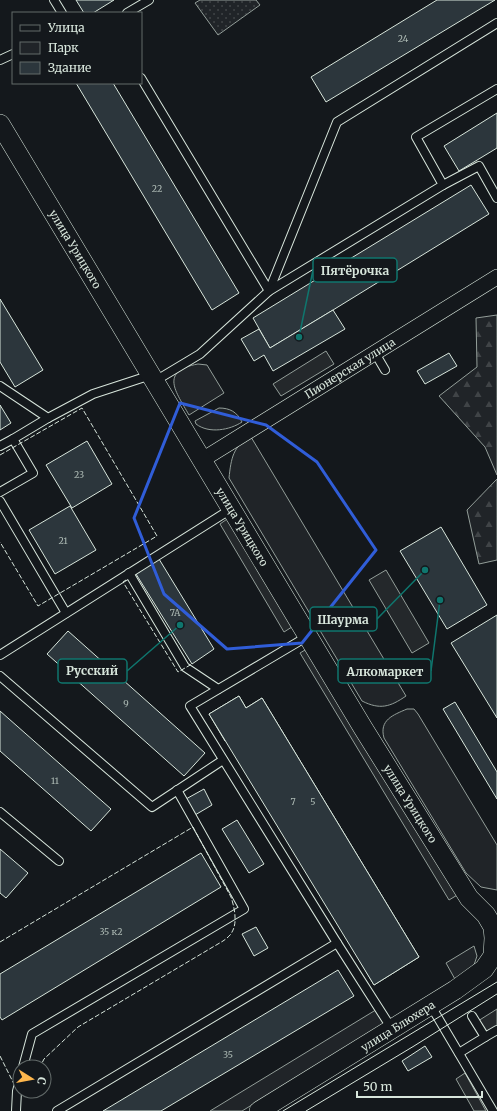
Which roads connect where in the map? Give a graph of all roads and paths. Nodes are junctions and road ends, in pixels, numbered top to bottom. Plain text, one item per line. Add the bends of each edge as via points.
1 (54, 0) edge
2 (149, 0) edge
3 (61, 12) edge
4 (129, 12) edge
5 (497, 23) edge
6 (12, 54) edge
7 (0, 60) edge
8 (142, 80) edge
9 (497, 89) edge
10 (0, 124) edge
11 (443, 185) junction
12 (497, 198) edge
13 (497, 277) edge
14 (269, 291) junction
15 (375, 352) junction
16 (385, 370) dead end
17 (153, 378) junction
18 (0, 386) edge
19 (48, 418) junction
20 (13, 439) junction
21 (0, 446) edge
22 (202, 460) junction
23 (0, 492) edge
24 (0, 501) edge
25 (232, 508) junction
26 (129, 574) junction
27 (66, 613) junction
28 (308, 636) junction
29 (0, 655) edge
30 (0, 676) edge
31 (218, 689) junction
32 (223, 760) junction
33 (177, 790) junction
34 (0, 812) edge
35 (59, 861) dead end
36 (492, 913) edge
37 (337, 943) junction
38 (431, 1006) junction
39 (472, 1016) dead end
40 (393, 1030) junction
41 (497, 1030) edge
42 (485, 1037) junction
43 (459, 1053) junction
44 (26, 1059) edge
45 (17, 1099) edge
46 (16, 1111) edge
47 (57, 1111) edge
48 (259, 1111) edge
49 (494, 1111) edge

1 - 3 lane
2 - 4 lane
5 - 14 lane via 337,122
6 - 7 lane
8 - 14 lane
9 - 11 lane via 416,137
10 - 17 street, улица Урицкого
11 - 12 lane via 479,166
11 - 14 lane
13 - 15 street, Пионерская улица
14 - 17 lane via 200,354
15 - 16 lane
15 - 22 street, Пионерская улица
17 - 19 lane via 93,394
17 - 22 street, улица Урицкого
18 - 19 lane
19 - 20 lane
20 - 21 lane
20 - 23 lane via 33,473
22 - 25 street, улица Урицкого
24 - 27 lane
25 - 26 lane
25 - 28 street, улица Урицкого
26 - 27 lane
26 - 31 lane via 186,668
27 - 29 lane
28 - 31 lane
28 - 36 street, улица Урицкого via 470,898
30 - 33 lane via 152,807
31 - 32 lane via 190,706
32 - 33 lane
32 - 37 lane
33 - 44 lane via 244,909 32,1034
34 - 35 lane
36 - 38 street, улица Блюхера via 493,956 484,969
37 - 40 lane
37 - 47 lane
38 - 40 street, улица Блюхера
38 - 43 lane
39 - 42 lane
40 - 48 street, улица Блюхера
41 - 42 lane
42 - 43 lane
43 - 49 lane
45 - 46 lane

